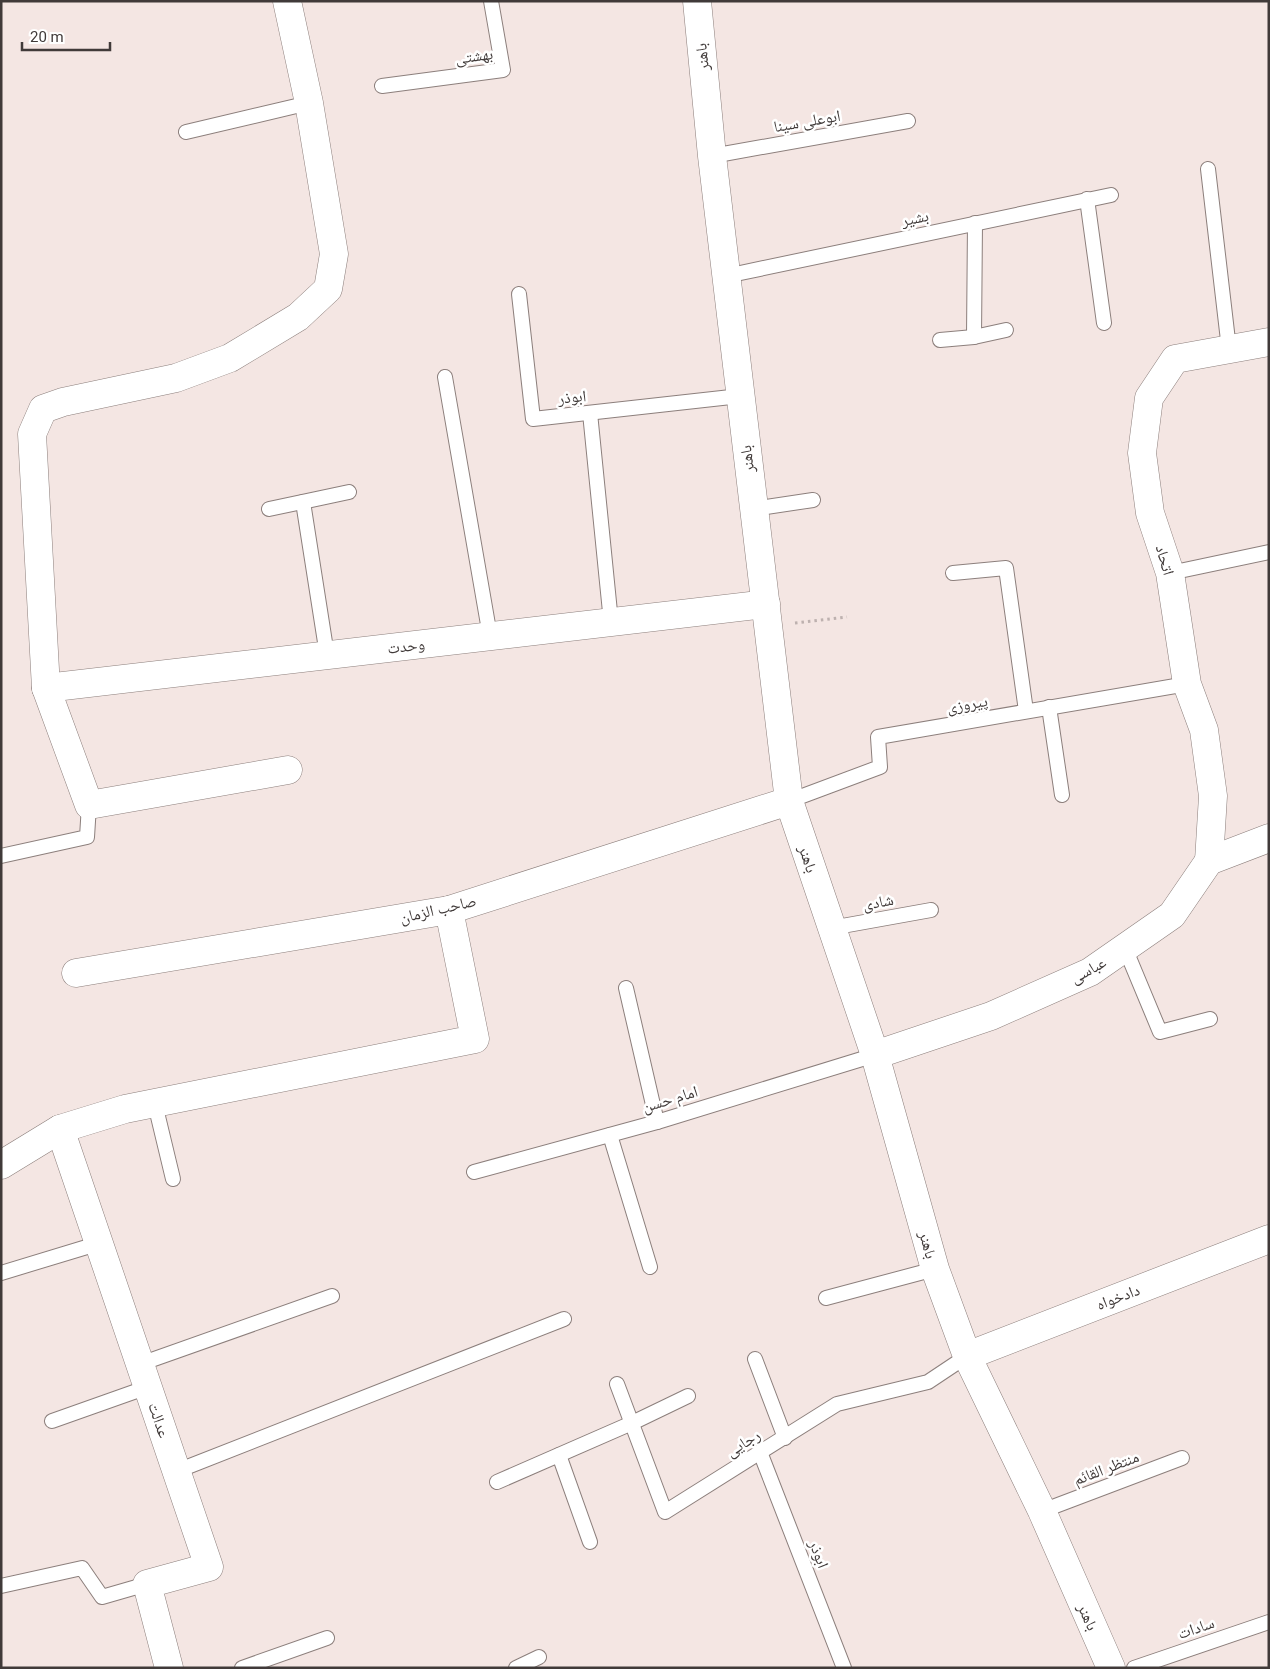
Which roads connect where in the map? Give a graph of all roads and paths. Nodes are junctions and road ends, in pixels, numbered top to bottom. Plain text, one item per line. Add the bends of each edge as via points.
1 (287, 1) edge
2 (491, 1) edge
3 (697, 1) edge
4 (382, 86) dead end
5 (308, 103) junction
6 (908, 121) dead end
7 (186, 132) dead end
8 (712, 156) junction
9 (1208, 169) dead end
10 (1111, 194) dead end
11 (1087, 199) junction
12 (975, 224) junction
13 (726, 276) junction
14 (520, 294) dead end
15 (1104, 323) dead end
16 (1006, 330) dead end
17 (974, 337) junction
18 (940, 340) dead end
19 (1269, 342) edge
20 (1229, 349) junction
21 (445, 377) dead end
22 (740, 396) junction
23 (590, 413) junction
24 (349, 492) dead end
25 (813, 500) dead end
26 (303, 502) junction
27 (269, 509) dead end
28 (753, 509) junction
29 (1269, 552) edge
30 (953, 573) dead end
31 (1170, 573) junction
32 (767, 615) junction
33 (847, 617) dead end
34 (611, 622) junction
35 (490, 636) junction
36 (327, 655) junction
37 (1187, 684) junction
38 (46, 688) junction
39 (1049, 707) junction
40 (1026, 711) junction
41 (288, 770) dead end
42 (1062, 795) dead end
43 (789, 801) junction
44 (89, 805) junction
45 (1269, 838) edge
46 (1, 856) edge
47 (1209, 861) junction
48 (449, 910) junction
49 (931, 910) dead end
50 (831, 928) junction
51 (1125, 948) junction
52 (76, 973) dead end
53 (626, 988) dead end
54 (1210, 1018) dead end
55 (875, 1055) junction
56 (155, 1104) junction
57 (657, 1122) junction
58 (60, 1129) junction
59 (610, 1135) junction
60 (1, 1166) edge
61 (474, 1172) dead end
62 (173, 1179) dead end
63 (100, 1244) junction
64 (1265, 1244) edge
65 (650, 1267) dead end
66 (935, 1269) junction
67 (1, 1274) edge
68 (332, 1296) dead end
69 (826, 1298) dead end
70 (564, 1319) dead end
71 (967, 1356) junction
72 (755, 1360) dead end
73 (144, 1376) junction
74 (617, 1384) dead end
75 (688, 1396) dead end
76 (52, 1421) dead end
77 (632, 1423) junction
78 (785, 1438) junction
79 (760, 1452) junction
80 (559, 1455) junction
81 (1182, 1458) dead end
82 (177, 1471) junction
83 (496, 1482) dead end
84 (1042, 1511) junction
85 (590, 1542) dead end
86 (147, 1584) junction
87 (1, 1586) edge
88 (1269, 1622) edge
89 (327, 1638) dead end
90 (539, 1657) dead end
91 (169, 1668) edge
92 (242, 1668) edge
93 (516, 1668) edge
94 (844, 1668) edge
95 (1111, 1668) edge
96 (1134, 1668) edge

1 - 5 street
2 - 4 lane, بهشتی via 503,70
3 - 8 street, باهنر
5 - 7 lane
5 - 38 street via 334,254 328,289 298,317 230,358 176,378 43,409 32,434
6 - 8 lane, ابوعلی سینا
8 - 13 street, باهنر
9 - 20 lane
10 - 11 lane, بشیر
11 - 12 lane, بشیر
11 - 15 lane
12 - 13 lane, بشیر
12 - 17 lane
13 - 22 street, باهنر
14 - 23 lane, ابوذر via 534,419
16 - 17 lane
17 - 18 lane
19 - 20 street, اتحاد
20 - 31 street, اتحاد via 1175,359 1149,398 1142,453 1150,513
21 - 35 lane
22 - 23 lane, ابوذر
22 - 28 street, باهنر
23 - 34 lane
24 - 26 lane
25 - 28 lane
26 - 27 lane
26 - 36 lane
28 - 32 street, باهنر
29 - 31 lane
30 - 40 lane via 1006,568
31 - 37 street, اتحاد
32 - 33 path
32 - 34 street, وحدت
32 - 43 street, باهنر
34 - 35 street, وحدت
35 - 36 street, وحدت
36 - 38 street, وحدت
37 - 39 lane, پیروزی
37 - 47 street, اتحاد via 1204,730 1213,796
38 - 44 street
39 - 40 lane, پیروزی
39 - 42 lane
40 - 43 lane, پیروزی via 878,737 880,767
41 - 44 street
43 - 48 street, صاحب الزمان
43 - 50 street, باهنر
44 - 46 lane via 87,837
45 - 47 street
47 - 51 street, عباسی via 1172,915
48 - 52 street, صاحب الزمان
48 - 56 street via 475,1039
49 - 50 lane, شادی
50 - 55 street, باهنر
51 - 54 lane via 1160,1032
51 - 55 street, عباسی via 1090,972 990,1016
53 - 57 lane
55 - 57 lane, امام حسن
55 - 66 street, باهنر
56 - 58 street via 125,1109
56 - 62 lane
57 - 59 lane, امام حسن
58 - 60 street
58 - 63 street, عدالت
59 - 61 lane, امام حسن
59 - 65 lane
63 - 67 lane
63 - 73 street, عدالت
64 - 71 street, دادخواه
66 - 69 lane
66 - 71 street, باهنر
68 - 73 lane
70 - 82 lane
71 - 78 lane, رجایی via 928,1382 837,1404
71 - 84 street, باهنر
72 - 78 lane
73 - 76 lane
73 - 82 street, عدالت
74 - 77 lane, رجایی
75 - 77 lane
77 - 79 lane, رجایی via 665,1512
77 - 80 lane
78 - 79 lane, رجایی
79 - 94 lane, ابوذر
80 - 83 lane
80 - 85 lane
81 - 84 lane, منتظر القائم
82 - 86 street, عدالت via 209,1567
84 - 95 street, باهنر
86 - 87 lane via 102,1597 82,1568
86 - 91 street
88 - 96 lane, سادات
89 - 92 lane
90 - 93 lane

